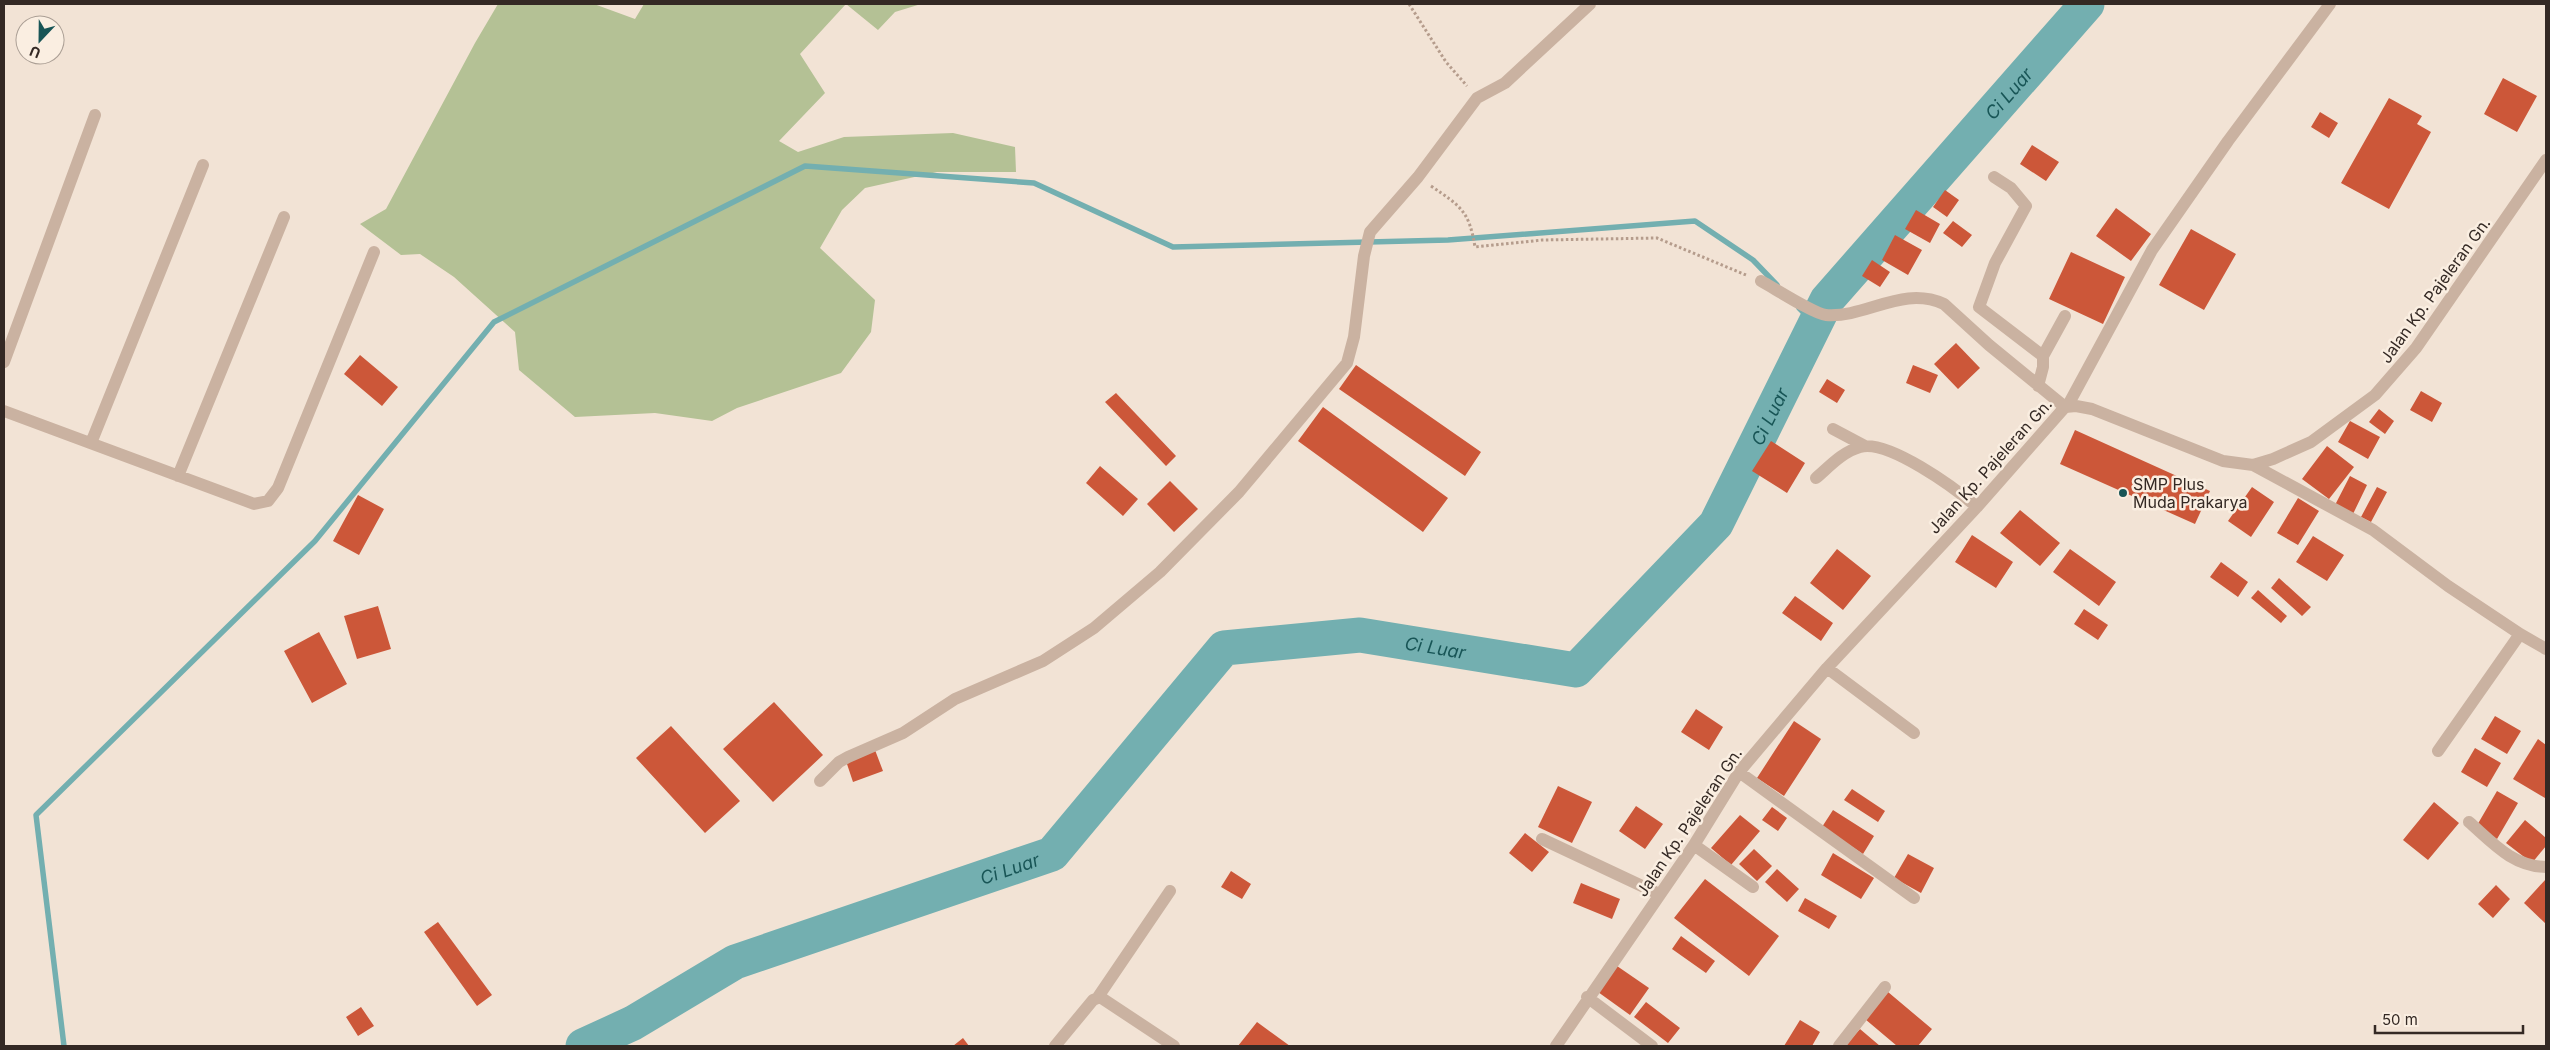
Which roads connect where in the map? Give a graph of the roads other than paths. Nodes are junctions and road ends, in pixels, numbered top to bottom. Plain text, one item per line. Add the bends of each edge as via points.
1 (1590, 4) edge
2 (2330, 4) edge
3 (95, 115) dead end
4 (2546, 160) edge
5 (203, 165) dead end
6 (1994, 177) dead end
7 (284, 217) dead end
8 (374, 252) dead end
9 (1761, 281) road end
10 (2065, 316) dead end
11 (2043, 356) junction
12 (4, 362) edge
13 (2038, 386) junction
14 (2066, 407) junction
15 (4, 411) edge
16 (1833, 429) dead end
17 (91, 443) junction
18 (1865, 446) junction
19 (2253, 465) junction
20 (178, 476) junction
21 (1816, 478) dead end
22 (1977, 507) junction
23 (2520, 634) junction
24 (2546, 649) edge
25 (1827, 668) junction
26 (1914, 733) dead end
27 (2438, 750) dead end
28 (1739, 772) junction
29 (820, 781) dead end
30 (2469, 822) dead end
31 (1542, 839) dead end
32 (1694, 845) junction
33 (2546, 867) edge
34 (1752, 887) dead end
35 (1170, 892) dead end
36 (1659, 894) junction
37 (1914, 898) dead end
38 (1884, 987) dead end
39 (1098, 997) junction
40 (1587, 998) junction
41 (1055, 1046) edge
42 (1174, 1046) edge
43 (1556, 1046) edge
44 (1652, 1046) edge
45 (1839, 1046) edge

1 - 29 street via 1505,83 1477,98 1418,178 1370,232 1348,363 1239,492 1160,572 1094,628 1043,660 955,700 903,733 848,757
2 - 14 street via 2152,250
3 - 12 street
4 - 19 street, Jalan Kp. Pajeleran Gn. via 2422,340 2376,395 2311,442
5 - 17 street
6 - 11 street via 2011,188 2026,206 1996,263 1979,308
7 - 20 street
8 - 20 street via 278,488 268,501 254,504
9 - 13 street via 1825,315 1919,296 1935,300 1944,304
10 - 11 street
11 - 13 street
13 - 14 street
14 - 19 street, Jalan Kp. Pajeleran Gn. via 2092,409 2223,461
14 - 22 street, Jalan Kp. Pajeleran Gn.
15 - 17 street
16 - 18 street
17 - 20 street
18 - 21 street via 1844,454
18 - 22 street via 1906,459 1948,484
19 - 23 street via 2373,530
22 - 25 street, Jalan Kp. Pajeleran Gn.
23 - 24 street
23 - 27 street
25 - 26 street
25 - 28 street, Jalan Kp. Pajeleran Gn.
28 - 32 street, Jalan Kp. Pajeleran Gn.
28 - 37 street
30 - 33 street via 2513,860
31 - 36 street
32 - 34 street
32 - 36 street, Jalan Kp. Pajeleran Gn.
35 - 39 street
36 - 40 street, Jalan Kp. Pajeleran Gn.
38 - 45 street
39 - 41 street
39 - 42 street
40 - 43 street, Jalan Kp. Pajeleran Gn.
40 - 44 street

